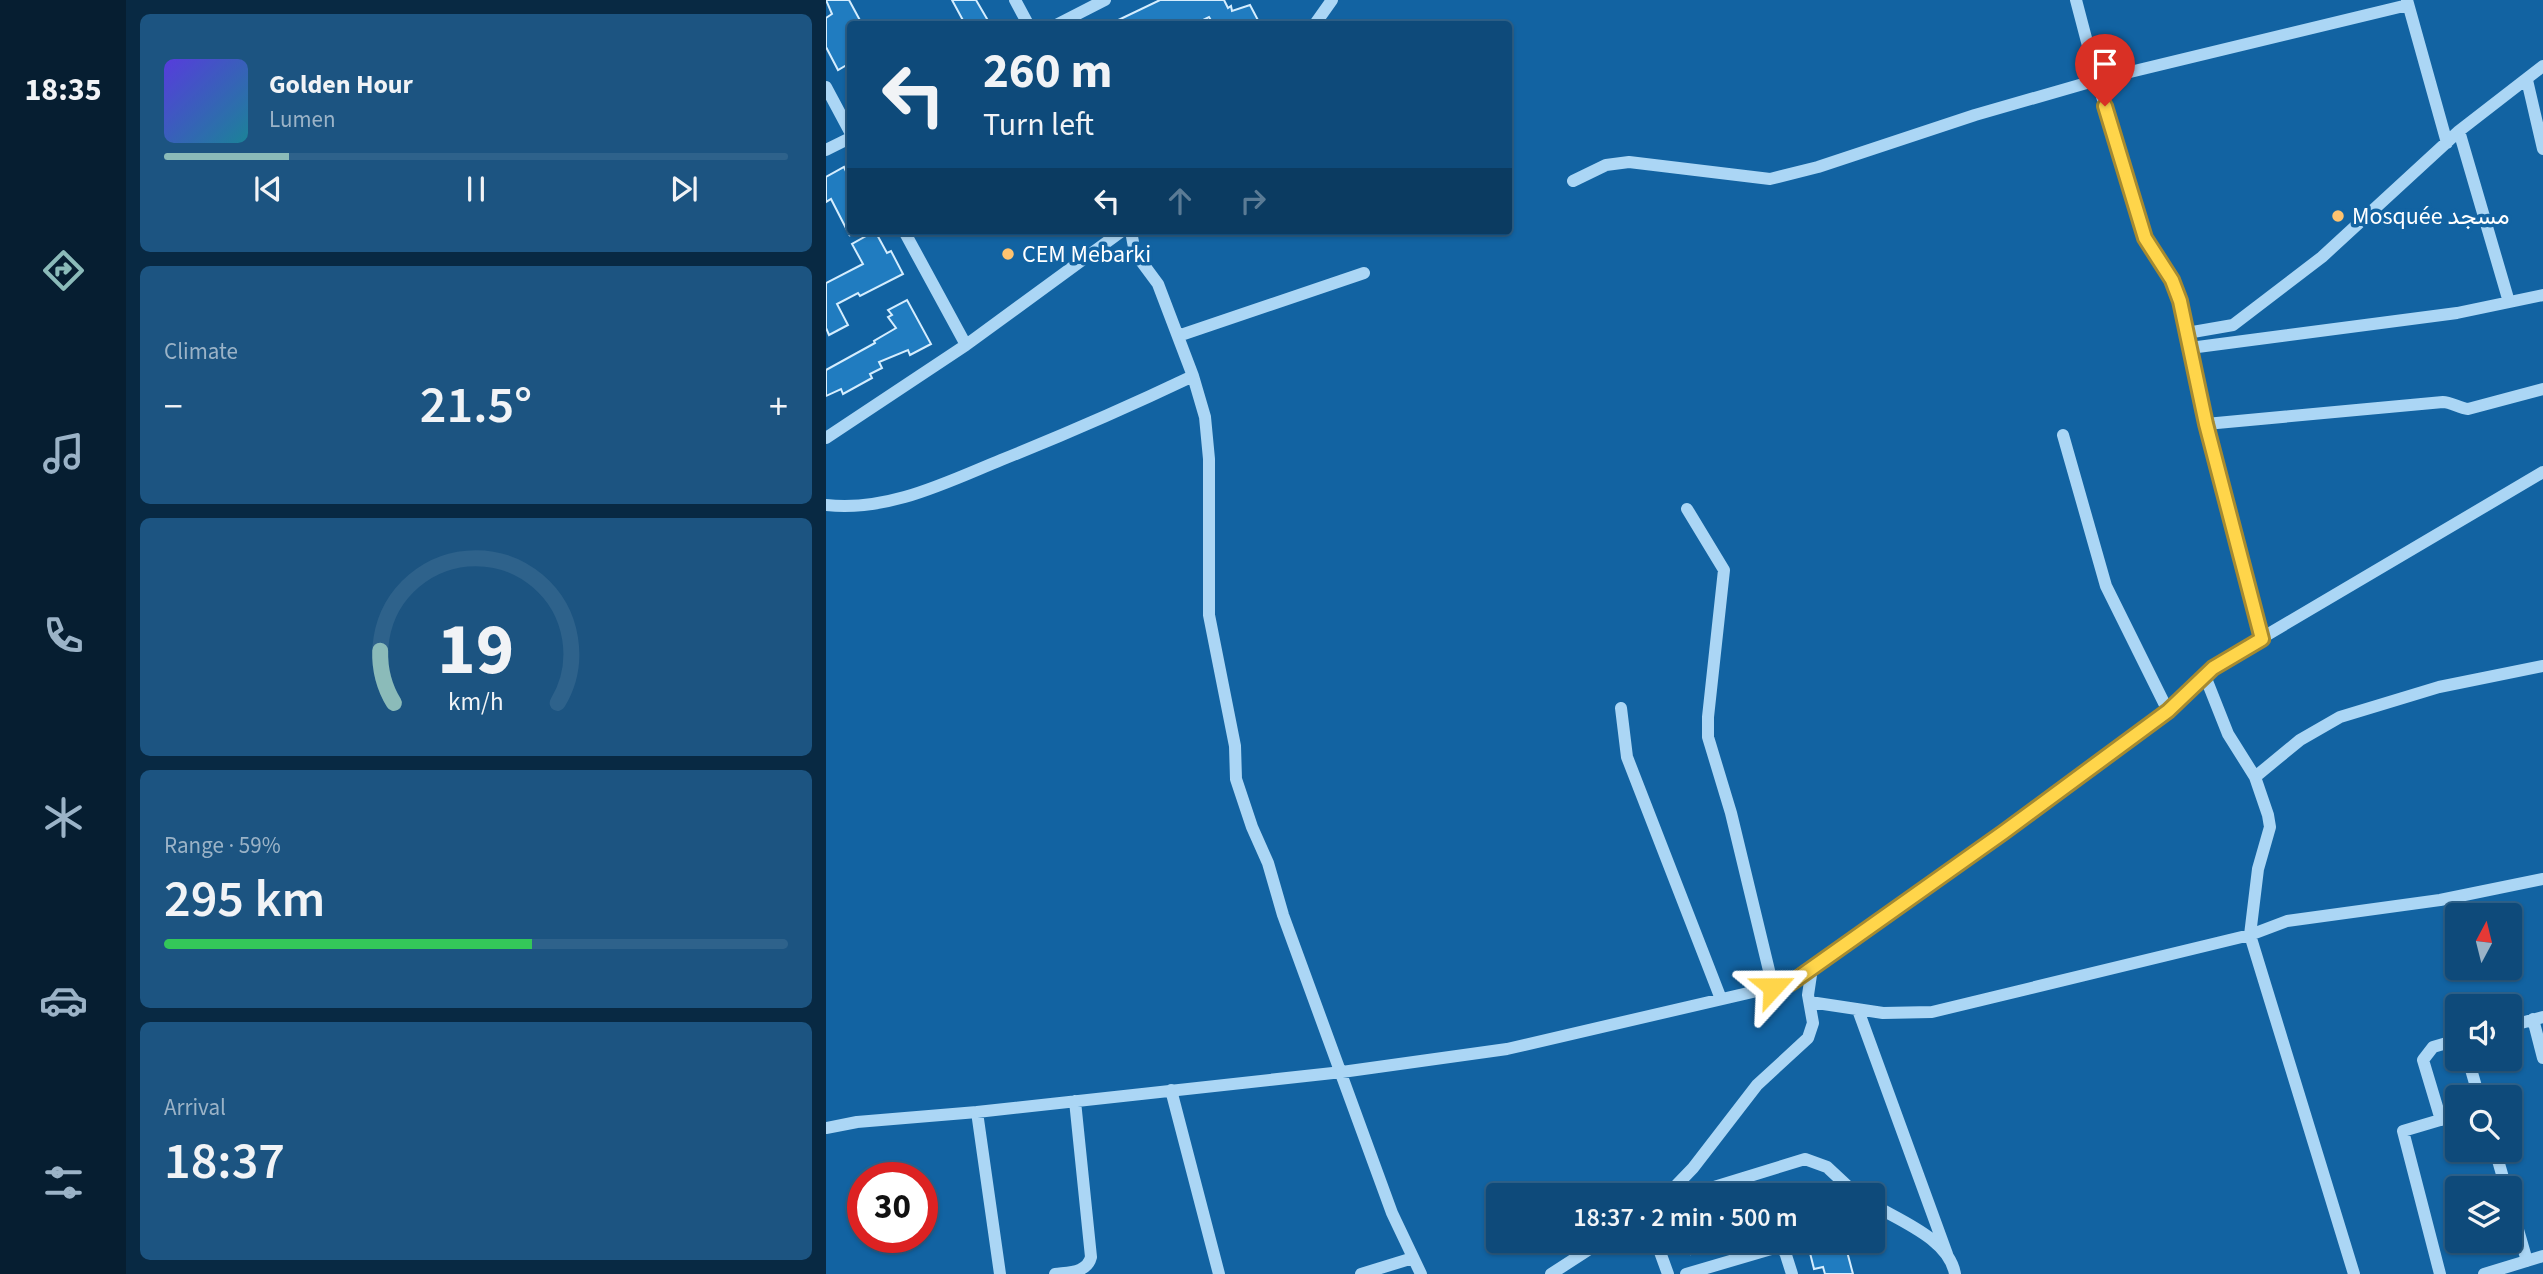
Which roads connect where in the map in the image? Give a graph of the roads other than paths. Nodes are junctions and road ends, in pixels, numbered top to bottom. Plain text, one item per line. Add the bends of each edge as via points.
1 (1015, 0) edge
2 (1105, 0) edge
3 (1332, 0) edge
4 (2076, 0) edge
5 (2407, 3) edge
6 (1026, 21) edge
7 (1064, 21) edge
8 (1317, 21) edge
9 (2543, 66) edge
10 (2097, 80) junction
11 (2527, 80) junction
12 (826, 87) edge
13 (847, 129) edge
14 (2459, 131) junction
15 (847, 137) edge
16 (2447, 143) junction
17 (2543, 149) edge
18 (826, 150) edge
19 (1573, 181) dead end
20 (906, 235) edge
21 (1117, 235) edge
22 (1132, 235) edge
23 (1364, 274) dead end
24 (2543, 295) edge
25 (2509, 303) junction
26 (2187, 333) junction
27 (1178, 337) junction
28 (966, 345) junction
29 (2190, 348) junction
30 (1193, 376) junction
31 (2543, 389) edge
32 (2206, 424) junction
33 (2063, 435) dead end
34 (826, 438) edge
35 (2543, 472) edge
36 (826, 505) edge
37 (1687, 509) dead end
38 (2262, 639) junction
39 (2543, 666) edge
40 (2205, 677) junction
41 (1621, 708) dead end
42 (2168, 711) junction
43 (2255, 777) junction
44 (2543, 879) edge
45 (2250, 936) junction
46 (1812, 968) junction
47 (1791, 983) junction
48 (1773, 987) junction
49 (1721, 999) junction
50 (1809, 999) junction
51 (1858, 1010) junction
52 (2538, 1018) edge
53 (2445, 1044) edge
54 (2543, 1058) edge
55 (1342, 1072) junction
56 (1171, 1090) junction
57 (1075, 1101) junction
58 (977, 1112) junction
59 (2445, 1119) edge
60 (2441, 1120) junction
61 (826, 1128) edge
62 (1679, 1183) edge
63 (1727, 1183) edge
64 (1844, 1183) edge
65 (1885, 1212) edge
66 (2522, 1244) edge
67 (1583, 1253) edge
68 (1660, 1253) edge
69 (1947, 1254) junction
70 (2543, 1256) edge
71 (1413, 1258) junction
72 (2527, 1261) junction
73 (2351, 1273) edge
74 (1000, 1274) edge
75 (1055, 1274) edge
76 (1219, 1274) edge
77 (1361, 1274) edge
78 (1421, 1274) edge
79 (1551, 1274) edge
80 (1668, 1274) edge
81 (1686, 1274) edge
82 (1792, 1274) edge
83 (1955, 1274) edge
84 (2440, 1274) edge
85 (2484, 1274) edge

1 - 6 street
2 - 7 street
3 - 8 street
4 - 10 street
5 - 10 street
5 - 16 street
9 - 11 street
10 - 19 street via 1770,179 1629,162 1606,165
10 - 26 street via 2145,238 2172,280
11 - 14 street
11 - 17 street
12 - 13 street
14 - 16 street
14 - 25 street
15 - 18 street
16 - 26 street via 2322,257 2233,326
20 - 28 street
21 - 28 street
22 - 27 street via 1135,253 1158,284
23 - 27 street
24 - 25 street
25 - 29 street
26 - 29 street
27 - 30 street
28 - 34 street
29 - 32 street
30 - 36 street via 1095,422 918,494 868,506
30 - 55 street via 1205,417 1209,459 1209,615 1235,746 1236,779
31 - 32 street via 2468,409 2442,402
32 - 38 street
33 - 42 street via 2106,586
35 - 38 street
37 - 48 street via 1724,570 1708,737
38 - 40 street via 2221,662
39 - 43 street via 2439,687 2340,717 2300,740
40 - 42 street
40 - 43 street via 2228,734
41 - 49 street via 1628,757
42 - 46 street
43 - 45 street via 2270,827 2258,869
44 - 45 street via 2440,900 2287,920
45 - 51 street via 1932,1012
45 - 73 street
46 - 47 street
46 - 50 street
47 - 48 street
47 - 50 street
48 - 49 street
49 - 55 street via 1530,1046
50 - 51 street
50 - 62 street via 1814,1023 1808,1038 1757,1085
51 - 69 street
52 - 54 street
53 - 60 street via 2433,1047 2423,1060
55 - 56 street
55 - 71 street via 1392,1213
56 - 57 street
56 - 76 street
57 - 58 street
57 - 75 street via 1091,1257 1082,1269
58 - 61 street
58 - 74 street
59 - 60 street
60 - 84 street via 2403,1131
63 - 64 street via 1805,1159 1827,1167
65 - 69 street
66 - 72 street
67 - 79 street
68 - 80 street
69 - 83 street
70 - 72 street
71 - 77 street
71 - 78 street
72 - 85 street
81 - 82 street via 1778,1247 1785,1252

